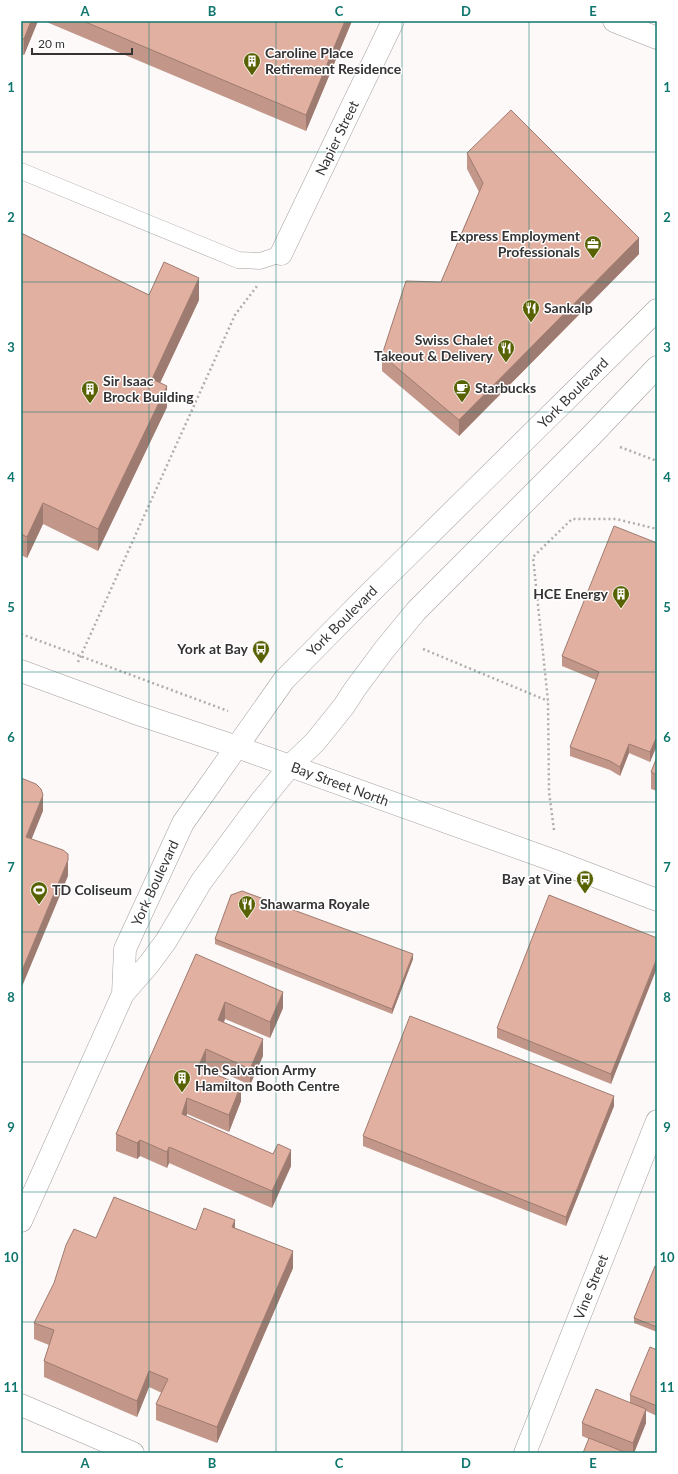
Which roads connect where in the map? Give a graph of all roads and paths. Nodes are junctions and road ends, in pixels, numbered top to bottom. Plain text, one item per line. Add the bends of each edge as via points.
1 (393, 21) edge
2 (614, 21) edge
3 (657, 38) edge
4 (21, 171) edge
5 (281, 254) junction
6 (657, 310) edge
7 (657, 367) edge
8 (592, 435) junction
9 (657, 462) edge
10 (657, 529) edge
11 (21, 634) edge
12 (394, 638) junction
13 (81, 657) junction
14 (21, 671) edge
15 (67, 688) junction
16 (191, 697) dead end
17 (548, 701) junction
18 (237, 747) junction
19 (290, 766) junction
20 (555, 862) junction
21 (657, 900) edge
22 (123, 994) junction
23 (657, 1121) edge
24 (21, 1221) edge
25 (21, 1405) edge
26 (133, 1453) edge
27 (525, 1453) edge

1 - 5 main road, Napier Street
2 - 3 main road
4 - 5 lane via 238,260 260,261
5 - 13 path via 235,315
6 - 18 main road, York Boulevard via 284,680
7 - 8 main road, York Boulevard
8 - 9 path
8 - 12 main road, York Boulevard via 440,586
10 - 17 path via 616,519 572,518 533,557
11 - 13 path
12 - 17 path
12 - 19 main road, York Boulevard via 335,718
13 - 15 path
13 - 16 path
14 - 15 main road, Bay Street North
15 - 18 main road, Bay Street North
17 - 20 path via 549,792
18 - 19 main road, Bay Street North
18 - 22 main road, York Boulevard via 183,823 125,949
19 - 20 main road, Bay Street North
19 - 22 main road, York Boulevard via 237,832 201,882 166,941
20 - 21 main road, Bay Street North
22 - 24 main road, York Boulevard
23 - 27 main road, Vine Street
25 - 26 main road

